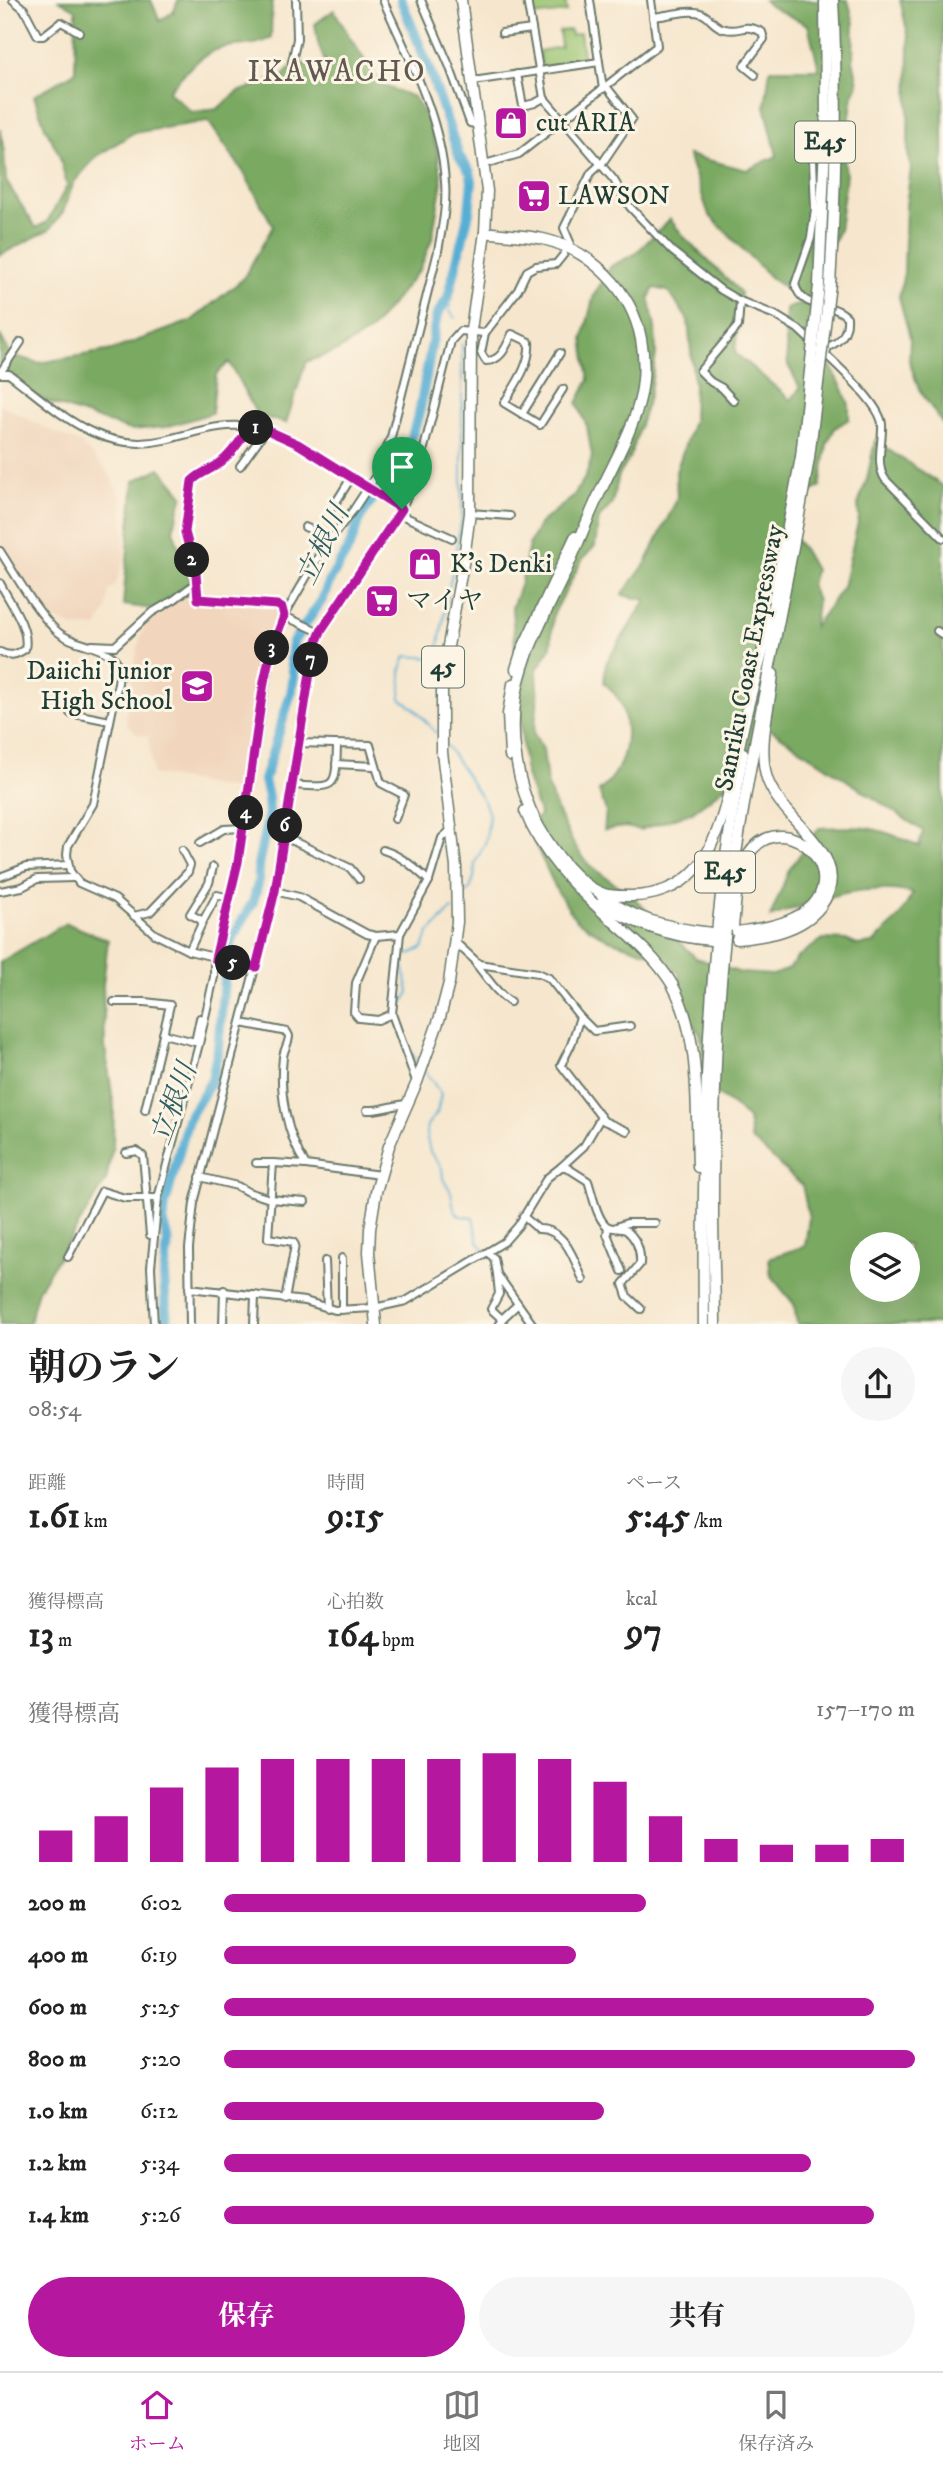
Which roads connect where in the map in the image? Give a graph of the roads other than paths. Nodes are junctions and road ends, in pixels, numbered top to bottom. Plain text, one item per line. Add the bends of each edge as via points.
1 (13, 0) edge
2 (296, 0) edge
3 (383, 0) edge
4 (421, 0) edge
5 (461, 0) edge
6 (527, 0) edge
7 (590, 0) edge
8 (651, 0) edge
9 (825, 0) edge
10 (833, 0) edge
11 (653, 17) junction
12 (532, 29) junction
13 (79, 32) dead end
14 (502, 33) dead end
15 (292, 62) dead end
16 (599, 62) junction
17 (538, 71) junction
18 (517, 74) junction
19 (755, 75) dead end
20 (473, 80) junction
21 (605, 88) junction
22 (544, 97) junction
23 (563, 122) junction
24 (480, 125) junction
25 (850, 133) dead end
26 (485, 164) junction
27 (601, 164) junction
28 (485, 232) junction
29 (570, 242) dead end
30 (564, 254) dead end
31 (824, 284) junction
32 (740, 301) junction
33 (471, 330) junction
34 (485, 333) junction
35 (22, 342) dead end
36 (560, 353) dead end
37 (826, 355) junction
38 (0, 374) edge
39 (563, 389) dead end
40 (734, 401) dead end
41 (522, 414) junction
42 (250, 427) junction
43 (267, 430) junction
44 (240, 466) dead end
45 (351, 478) junction
46 (370, 490) junction
47 (333, 507) dead end
48 (399, 509) junction
49 (470, 513) junction
50 (510, 516) dead end
51 (305, 527) dead end
52 (452, 538) dead end
53 (943, 538) edge
54 (331, 539) junction
55 (0, 551) edge
56 (197, 582) junction
57 (0, 583) edge
58 (286, 617) junction
59 (774, 628) junction
60 (317, 631) junction
61 (82, 644) junction
62 (0, 652) edge
63 (70, 713) dead end
64 (110, 721) junction
65 (298, 743) junction
66 (337, 745) junction
67 (336, 764) junction
68 (374, 766) junction
69 (292, 785) junction
70 (395, 818) dead end
71 (243, 828) junction
72 (452, 829) junction
73 (283, 839) junction
74 (200, 843) dead end
75 (182, 850) dead end
76 (383, 850) dead end
77 (68, 864) junction
78 (213, 867) dead end
79 (0, 877) edge
80 (74, 878) junction
81 (359, 879) dead end
82 (429, 881) junction
83 (586, 889) junction
84 (0, 891) edge
85 (275, 891) junction
86 (230, 898) junction
87 (134, 916) junction
88 (203, 921) junction
89 (400, 934) junction
90 (376, 936) junction
91 (712, 936) dead end
92 (455, 942) junction
93 (189, 951) junction
94 (215, 960) junction
95 (472, 960) junction
96 (256, 967) junction
97 (114, 1002) dead end
98 (510, 1002) dead end
99 (392, 1014) junction
100 (718, 1014) junction
101 (580, 1017) junction
102 (242, 1023) junction
103 (630, 1026) dead end
104 (163, 1034) junction
105 (417, 1082) junction
106 (407, 1104) junction
107 (145, 1110) dead end
108 (367, 1110) dead end
109 (601, 1118) junction
110 (627, 1131) dead end
111 (126, 1153) dead end
112 (256, 1163) dead end
113 (274, 1163) junction
114 (306, 1165) junction
115 (561, 1167) junction
116 (380, 1175) junction
117 (200, 1177) junction
118 (158, 1198) junction
119 (148, 1199) junction
120 (271, 1199) junction
121 (305, 1202) dead end
122 (523, 1216) junction
123 (655, 1223) dead end
124 (611, 1228) junction
125 (152, 1246) junction
126 (488, 1253) junction
127 (68, 1257) dead end
128 (342, 1258) dead end
129 (325, 1261) dead end
130 (622, 1270) dead end
131 (497, 1275) junction
132 (583, 1280) dead end
133 (189, 1288) junction
134 (224, 1290) junction
135 (703, 1293) junction
136 (255, 1296) junction
137 (285, 1300) junction
138 (518, 1304) junction
139 (374, 1308) junction
140 (327, 1309) junction
141 (641, 1309) dead end
142 (342, 1310) junction
143 (500, 1322) edge
144 (154, 1324) edge
145 (190, 1324) edge
146 (223, 1324) edge
147 (254, 1324) edge
148 (376, 1324) edge
149 (532, 1324) edge
150 (704, 1324) edge
151 (715, 1324) edge

1 - 13 street via 24,9 38,36 61,22
2 - 15 street via 297,39
3 - 46 street via 431,115 443,166 445,201 438,251 391,438
4 - 24 street via 470,123
5 - 20 highway, 45
6 - 12 street
7 - 16 street
8 - 11 street
9 - 31 highway, Sanriku Coast Expressway / E45
10 - 31 highway, Sanriku Coast Expressway / E45 via 835,201
11 - 19 street via 696,12 722,29 747,26 762,32 764,39 744,66
11 - 21 street via 657,46
12 - 14 street
12 - 17 street
16 - 17 street
16 - 21 street
17 - 18 street
17 - 22 street
18 - 20 street
18 - 22 street via 523,106
20 - 24 highway, 45
21 - 23 street
21 - 27 street via 632,119
22 - 23 street
23 - 26 street via 515,157
23 - 27 street
24 - 26 highway, 45
25 - 37 street, bridge via 812,136 815,209 796,284 808,303 838,310 847,317 845,334 826,348
26 - 28 highway, 45
27 - 29 street via 591,173 564,228
27 - 32 street via 630,207 672,251
28 - 33 highway, 45
28 - 83 highway via 542,239 587,258 622,294 641,335 645,371 633,424 522,669 516,695 519,772 533,815
30 - 34 street via 556,264 527,271
31 - 59 highway, Sanriku Coast Expressway / E45, bridge via 805,457
32 - 37 street via 775,315
32 - 40 street via 738,326 700,371
33 - 34 street
33 - 48 street via 460,331 452,341 421,460
33 - 49 highway, 45
34 - 41 street via 481,354 486,361 500,355 512,334 528,342 523,372 503,403
35 - 38 street
36 - 41 street
37 - 53 street via 879,414 880,469 885,479
38 - 42 street via 9,374 88,432 114,440 151,442 218,426
39 - 41 street via 540,425
42 - 43 street
42 - 56 street via 222,461 192,481 185,532
43 - 44 street
43 - 45 street
45 - 46 street
45 - 47 street
46 - 48 street
46 - 54 street
48 - 52 street
48 - 60 street
49 - 50 street
49 - 72 highway, 45 via 442,679 442,752
51 - 54 street
54 - 58 street
55 - 61 street via 58,632
56 - 58 street via 198,599 277,605
56 - 61 street via 151,612 115,646
57 - 62 street via 27,641 18,654
58 - 60 street
58 - 71 street via 264,682
59 - 83 highway via 723,809 697,868 676,885 652,894 604,894
59 - 100 highway, Sanriku Coast Expressway / E45 via 740,820
59 - 100 highway via 764,746 766,774 782,806 824,853 830,886 821,905 798,924 775,933 737,935 801,914 816,900 823,883 817,856 805,843 791,838 767,839 755,847 744,864
59 - 135 highway, Sanriku Coast Expressway / E45 via 741,769 715,948 706,1074
60 - 65 street
61 - 64 street via 103,651 118,664
63 - 64 street
64 - 77 street via 93,804 68,846
65 - 66 street
65 - 69 street
66 - 67 street
66 - 68 street via 370,745
67 - 68 street
67 - 69 street via 328,787
68 - 70 street via 382,785 404,795
69 - 73 street
71 - 74 street via 224,829
71 - 86 street
72 - 82 street via 442,838
72 - 92 highway, 45
73 - 81 street via 350,869
73 - 85 street
75 - 87 street via 190,865 188,872 150,912
76 - 82 street
77 - 79 street via 26,867
77 - 80 street
78 - 88 street via 190,914
80 - 84 street via 37,879
80 - 87 street via 115,899
82 - 89 street
83 - 91 highway via 638,916
83 - 135 highway via 652,957 672,986 687,1021
85 - 90 street via 299,897
85 - 96 street
86 - 88 street via 217,895
86 - 94 street
87 - 93 street via 155,934
88 - 93 street
89 - 90 street
89 - 99 street
90 - 99 street via 356,983 354,1013 377,1020
92 - 95 street
92 - 105 highway, 45 via 440,1017
93 - 94 street
94 - 96 street
94 - 104 street via 195,1042
94 - 118 street via 199,1044
95 - 98 street
95 - 101 street via 544,975
96 - 102 street
97 - 104 street via 170,1005
99 - 105 street
100 - 151 highway, Sanriku Coast Expressway / E45 via 713,1126
101 - 103 street via 594,1031
101 - 109 street via 561,1065
102 - 114 street via 289,1036 283,1052 283,1097 288,1124
102 - 117 street
104 - 107 street
105 - 106 highway, 45
106 - 108 street
106 - 116 highway, 45
109 - 110 street
109 - 115 street via 584,1146
111 - 119 street via 137,1151 143,1156
112 - 113 street
113 - 114 street
113 - 120 street
114 - 116 street
115 - 122 street via 547,1178
115 - 124 street via 588,1181 595,1205
116 - 139 highway, 45 via 370,1229
117 - 120 street
117 - 133 street via 190,1229
118 - 119 street
118 - 125 street
119 - 125 street
119 - 127 street via 102,1191
120 - 121 street
120 - 137 street via 268,1238 295,1245
122 - 126 street via 511,1235
122 - 132 street via 538,1229 556,1233 568,1245
123 - 124 street
124 - 130 street via 607,1234
124 - 141 street via 626,1230 639,1248 639,1264 623,1284 627,1296
125 - 144 street
126 - 131 street via 494,1258
126 - 139 street via 406,1301
128 - 142 street
129 - 140 street
131 - 138 street
131 - 143 street via 499,1294 491,1309
133 - 134 street
133 - 145 street
134 - 136 street
134 - 146 street
135 - 150 highway, Sanriku Coast Expressway / E45
136 - 137 street
136 - 147 street
137 - 140 street
138 - 143 street
138 - 149 street
139 - 142 street
139 - 148 highway, 45
140 - 142 street

